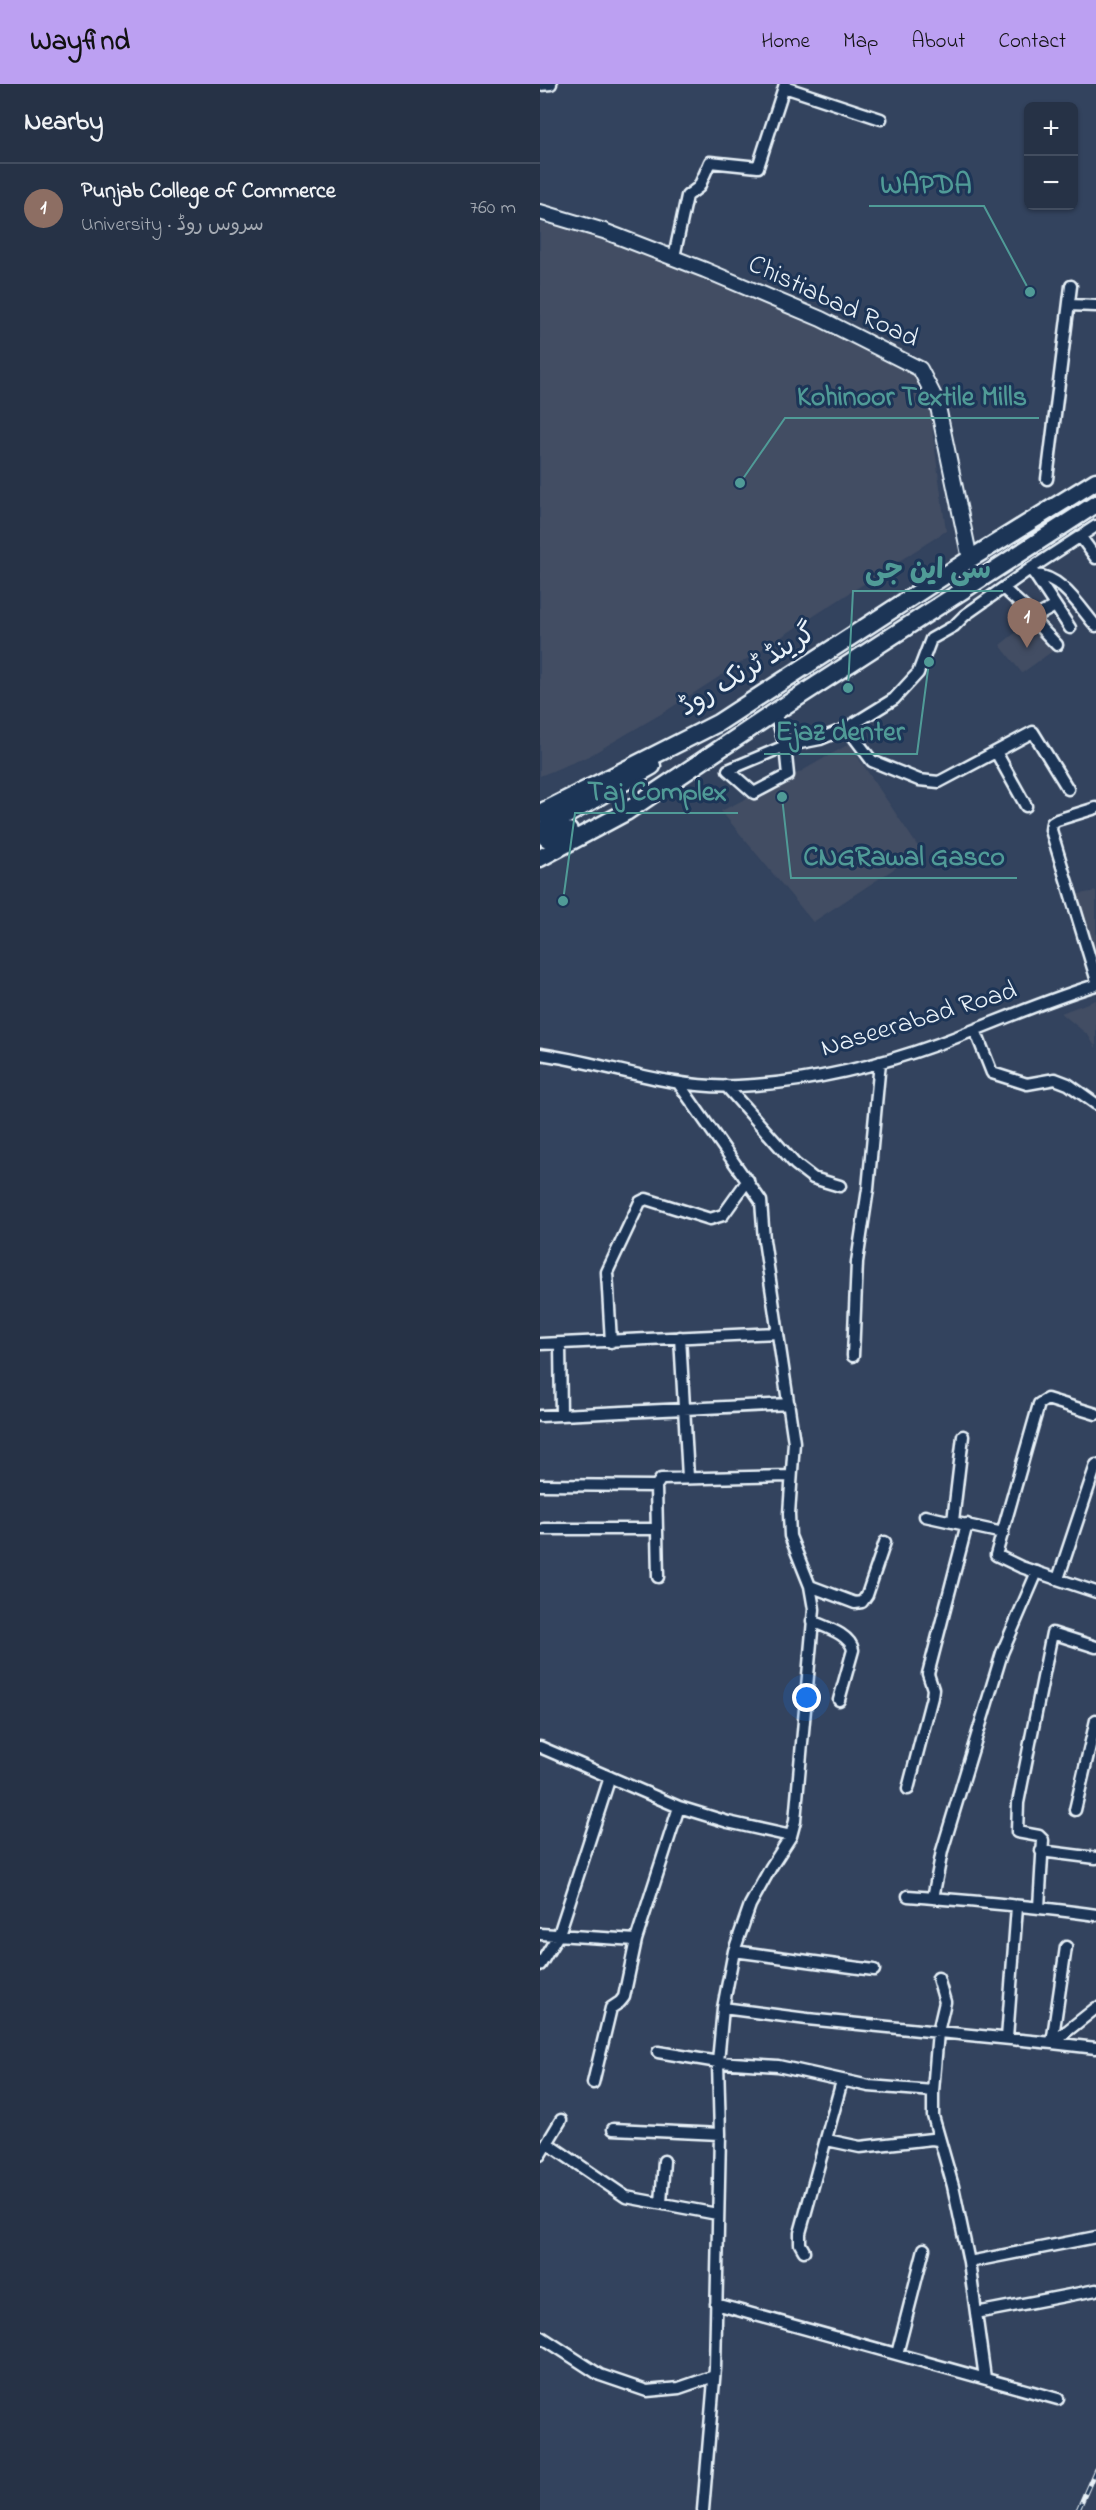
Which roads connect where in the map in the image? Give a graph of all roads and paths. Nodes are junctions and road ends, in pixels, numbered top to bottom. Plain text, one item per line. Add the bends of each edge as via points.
1 (551, 84) edge
2 (540, 85) edge
3 (784, 85) edge
4 (881, 119) dead end
5 (540, 212) edge
6 (674, 257) junction
7 (1071, 286) dead end
8 (1069, 305) junction
9 (1096, 306) edge
10 (1047, 479) dead end
11 (1096, 481) edge
12 (1096, 504) edge
13 (1096, 526) edge
14 (1080, 536) junction
15 (1096, 558) edge
16 (970, 559) junction
17 (1033, 572) junction
18 (1003, 588) junction
19 (1055, 606) junction
20 (1035, 617) junction
21 (1096, 626) edge
22 (1070, 628) dead end
23 (1057, 645) dead end
24 (775, 712) junction
25 (718, 723) junction
26 (846, 728) junction
27 (785, 746) junction
28 (996, 752) junction
29 (710, 755) junction
30 (1068, 789) dead end
31 (1026, 806) dead end
32 (1096, 808) edge
33 (540, 813) edge
34 (540, 858) edge
35 (1096, 978) edge
36 (1096, 985) edge
37 (975, 1030) junction
38 (540, 1054) edge
39 (880, 1062) junction
40 (679, 1084) junction
41 (726, 1086) junction
42 (1096, 1104) edge
43 (748, 1180) junction
44 (840, 1186) dead end
45 (778, 1333) junction
46 (680, 1337) junction
47 (611, 1342) junction
48 (540, 1344) edge
49 (560, 1344) junction
50 (853, 1356) dead end
51 (789, 1404) junction
52 (684, 1409) junction
53 (1096, 1414) edge
54 (561, 1415) junction
55 (540, 1416) edge
56 (963, 1437) dead end
57 (1096, 1465) edge
58 (791, 1476) junction
59 (688, 1477) junction
60 (540, 1485) edge
61 (656, 1486) junction
62 (925, 1516) dead end
63 (953, 1521) junction
64 (968, 1524) junction
65 (544, 1529) dead end
66 (657, 1529) junction
67 (1003, 1533) junction
68 (885, 1542) dead end
69 (1037, 1572) junction
70 (658, 1577) dead end
71 (1058, 1580) junction
72 (810, 1586) junction
73 (1096, 1592) edge
74 (812, 1621) junction
75 (1096, 1647) edge
76 (839, 1700) dead end
77 (1096, 1720) edge
78 (1094, 1733) edge
79 (540, 1747) edge
80 (1084, 1768) junction
81 (1096, 1770) edge
82 (610, 1777) junction
83 (908, 1789) dead end
84 (679, 1807) junction
85 (1075, 1810) dead end
86 (791, 1836) junction
87 (1041, 1851) junction
88 (1096, 1858) edge
89 (909, 1896) dead end
90 (933, 1898) junction
91 (1017, 1907) junction
92 (1039, 1907) junction
93 (1096, 1915) edge
94 (540, 1934) edge
95 (558, 1934) junction
96 (636, 1940) junction
97 (1066, 1947) dead end
98 (734, 1952) junction
99 (540, 1965) edge
100 (874, 1970) dead end
101 (938, 1978) dead end
102 (723, 2008) junction
103 (1096, 2008) edge
104 (938, 2032) junction
105 (1008, 2038) junction
106 (1052, 2043) junction
107 (1096, 2048) edge
108 (658, 2052) dead end
109 (718, 2061) junction
110 (842, 2081) junction
111 (593, 2083) dead end
112 (933, 2091) junction
113 (561, 2120) dead end
114 (613, 2129) dead end
115 (720, 2134) junction
116 (827, 2140) junction
117 (938, 2140) junction
118 (547, 2143) junction
119 (540, 2155) edge
120 (664, 2161) dead end
121 (660, 2203) junction
122 (717, 2214) junction
123 (1096, 2237) edge
124 (924, 2249) dead end
125 (804, 2251) dead end
126 (969, 2262) junction
127 (1096, 2290) edge
128 (716, 2304) junction
129 (976, 2313) junction
130 (540, 2336) edge
131 (897, 2354) junction
132 (714, 2376) junction
133 (985, 2379) junction
134 (1058, 2399) dead end
135 (703, 2510) edge

1 - 2 street
3 - 4 street
3 - 6 street via 758,167 710,162 699,187 687,196
5 - 6 main road, Chistiabad Road
6 - 16 main road, Chistiabad Road via 821,319 920,369 937,402
7 - 8 street
8 - 9 street
8 - 10 street
11 - 16 highway, گرینڈ ٹرنک روڈ
12 - 24 highway, گرینڈ ٹرنک روڈ
13 - 14 street
14 - 15 street
14 - 17 street
16 - 25 highway, گرینڈ ٹرنک روڈ
17 - 18 street
17 - 19 street
17 - 21 street via 1060,585
18 - 20 street
18 - 26 street via 931,639 918,673 894,699
19 - 20 street
19 - 22 street
20 - 23 street
24 - 27 street
24 - 29 highway, گرینڈ ٹرنک روڈ
25 - 29 highway via 629,781 546,826 545,836 550,840 559,836
25 - 33 highway, گرینڈ ٹرنک روڈ
26 - 27 street via 820,739
26 - 28 street via 872,761 919,780 939,782
27 - 27 street via 788,775 754,793 728,770
28 - 30 street via 1033,732
28 - 31 street
29 - 34 highway, گرینڈ ٹرنک روڈ via 626,812
32 - 35 street via 1057,820 1050,830
36 - 37 street, Naseerabad Road
37 - 39 street, Naseerabad Road
37 - 42 street via 992,1073 1027,1084 1055,1079
38 - 40 street, Naseerabad Road
39 - 41 street, Naseerabad Road via 847,1072
39 - 50 street via 857,1262
40 - 41 street, Naseerabad Road
40 - 43 street
41 - 44 street via 795,1164 813,1178
43 - 45 street via 763,1210
43 - 47 street via 723,1215 710,1219 646,1199 640,1202 607,1272
45 - 46 street
45 - 51 street
46 - 47 street
46 - 52 street
47 - 49 street
48 - 49 street
49 - 54 street
51 - 52 street
51 - 58 street via 794,1442
52 - 54 street
52 - 59 street
53 - 67 street via 1047,1399 1039,1404
54 - 55 street
56 - 63 street
57 - 71 street
58 - 59 street
58 - 72 street via 790,1536
59 - 61 street via 661,1479
60 - 61 street
61 - 66 street
62 - 63 street
63 - 64 street
64 - 67 street
64 - 83 street via 928,1674 932,1698
65 - 66 street
66 - 70 street
67 - 69 street via 996,1555
68 - 72 street via 862,1602 855,1603
69 - 71 street
69 - 90 street via 1002,1653 942,1851
71 - 73 street
72 - 74 street
74 - 76 street via 852,1644
74 - 86 street
75 - 87 street via 1052,1633 1015,1828 1017,1832 1039,1836 1043,1840
77 - 78 street
78 - 80 street
79 - 82 street
80 - 81 street
80 - 85 street
82 - 84 street
82 - 95 street
84 - 86 street
84 - 96 street
86 - 98 street via 750,1905
87 - 88 street
87 - 92 street
89 - 90 street
90 - 91 street
91 - 92 street
91 - 105 street
92 - 93 street
94 - 95 street
95 - 96 street
95 - 99 street
96 - 111 street via 624,1997 610,2008
97 - 106 street
98 - 100 street
98 - 102 street
101 - 104 street via 945,2002
102 - 104 street
102 - 109 street
103 - 106 street
104 - 105 street
104 - 112 street
105 - 106 street
106 - 107 street
108 - 109 street
109 - 110 street via 778,2066
109 - 115 street
110 - 112 street
110 - 116 street
112 - 117 street
113 - 118 street
114 - 115 street
115 - 122 street
116 - 117 street via 860,2147
116 - 125 street via 800,2233
117 - 126 street
118 - 119 street
118 - 121 street via 626,2197
120 - 121 street
121 - 122 street
122 - 128 street
123 - 126 street
124 - 131 street
126 - 129 street
127 - 129 street
128 - 131 street
128 - 132 street
129 - 133 street
130 - 132 street via 600,2374 647,2391 679,2388
131 - 133 street
132 - 135 street
133 - 134 street

